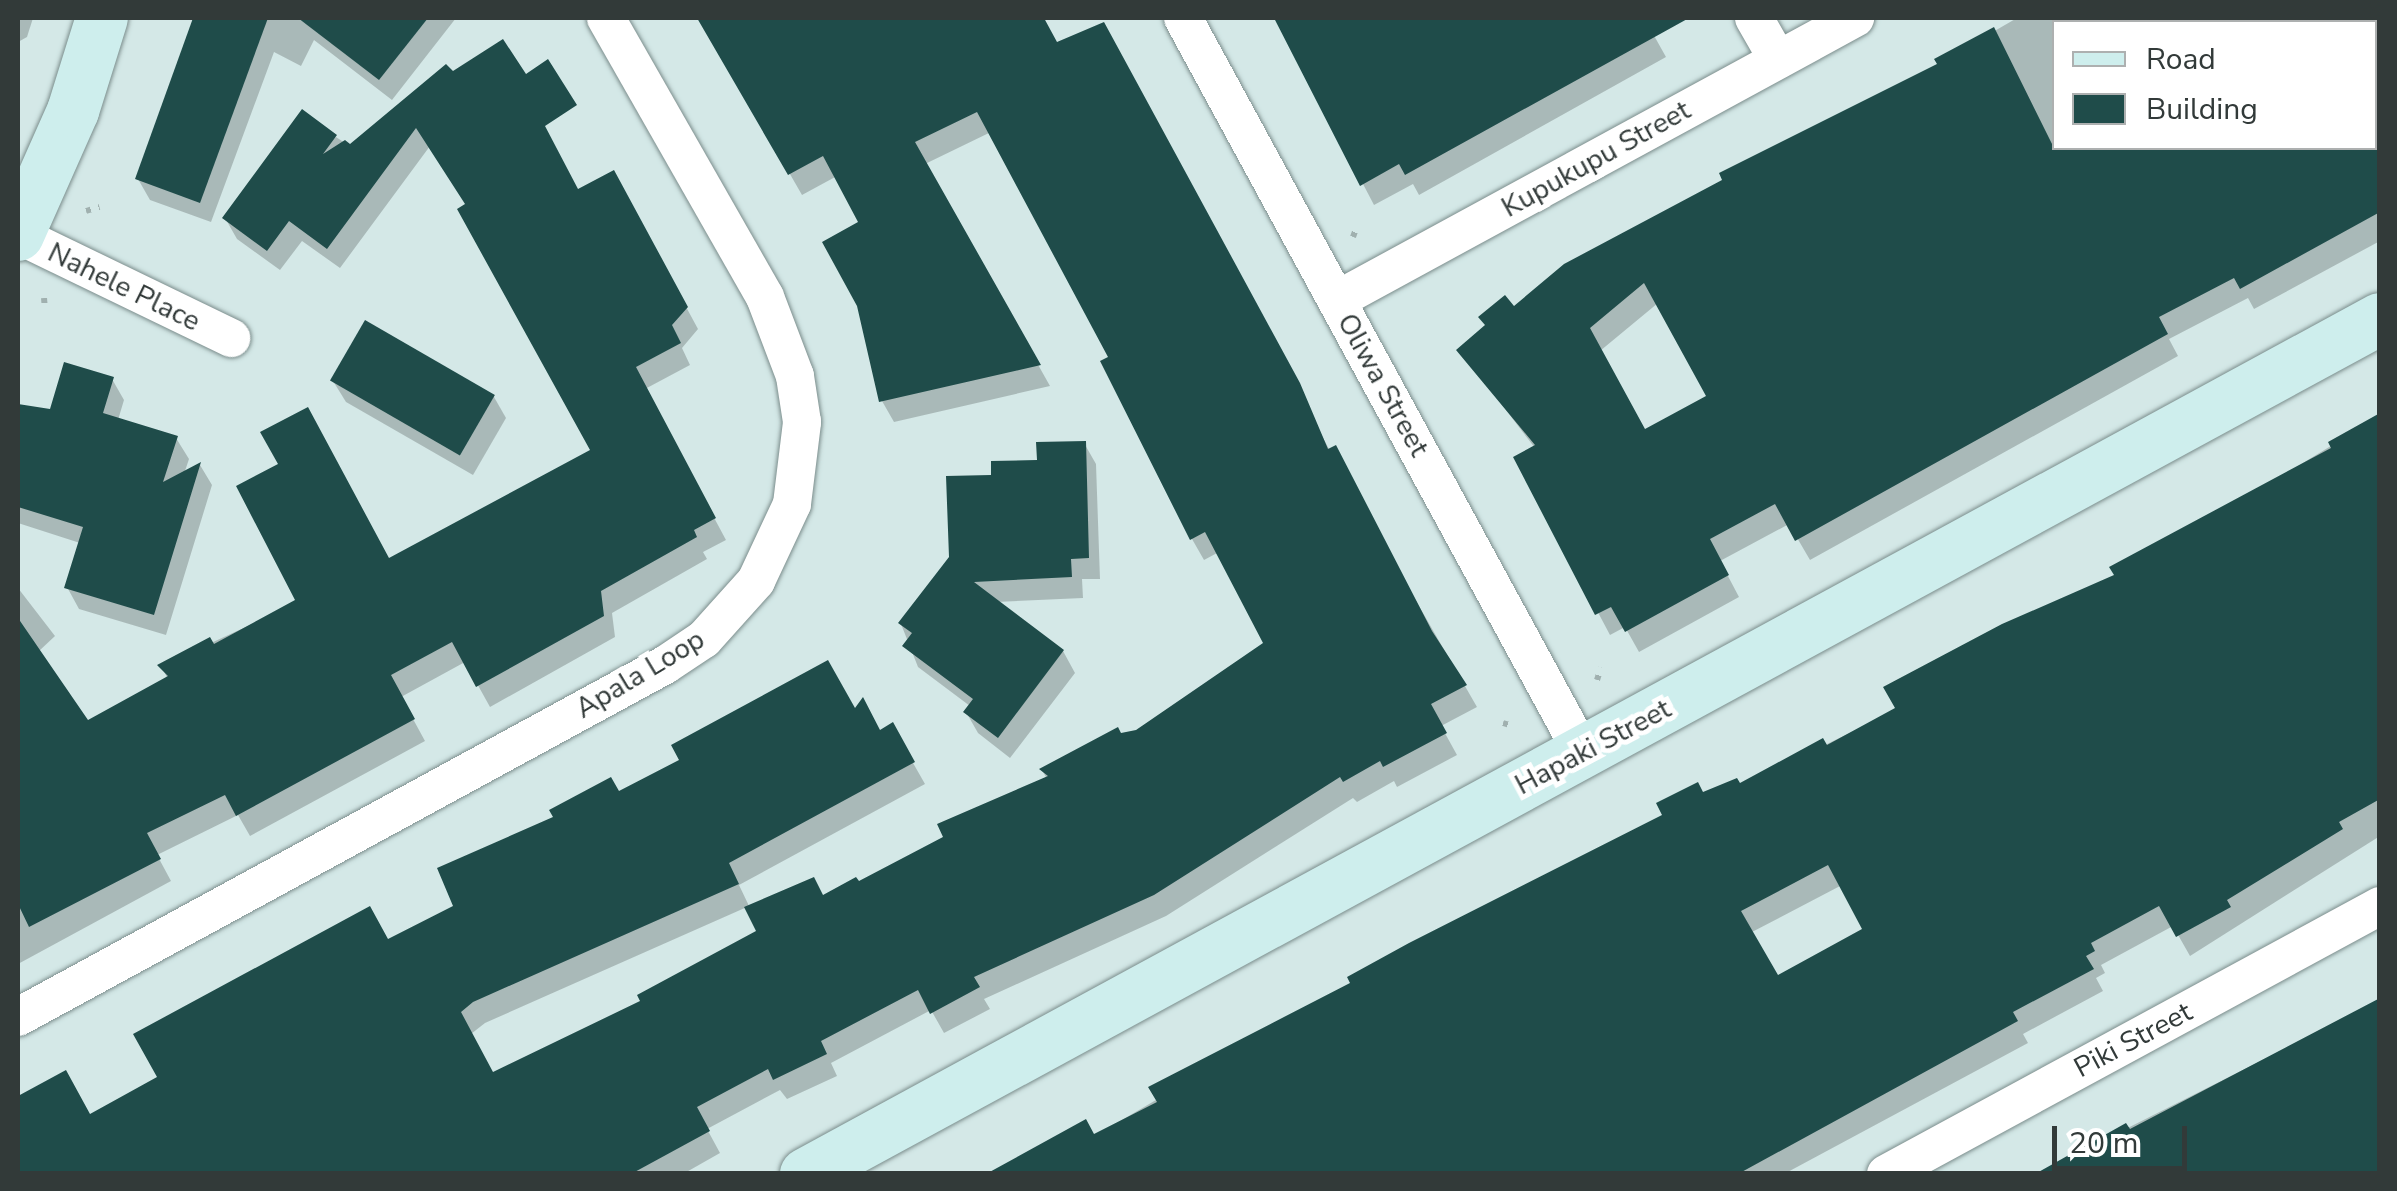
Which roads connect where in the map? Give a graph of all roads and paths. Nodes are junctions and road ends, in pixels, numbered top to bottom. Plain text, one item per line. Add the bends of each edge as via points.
1 (102, 18) edge
2 (606, 18) edge
3 (1183, 18) edge
4 (1754, 18) edge
5 (1855, 18) edge
6 (1778, 60) junction
7 (99, 207) dead end
8 (86, 211) dead end
9 (1357, 226) dead end
10 (18, 235) edge
11 (1354, 237) dead end
12 (44, 298) dead end
13 (1337, 300) junction
14 (45, 309) dead end
15 (2380, 319) edge
16 (230, 338) dead end
17 (1602, 668) dead end
18 (1597, 680) dead end
19 (1502, 723) dead end
20 (1513, 726) dead end
21 (1582, 752) junction
22 (2380, 906) edge
23 (18, 1017) edge
24 (806, 1174) edge
25 (1886, 1174) edge

1 - 10 street via 73,111
2 - 23 street, Apala Loop via 764,297 795,376 800,464 792,504 766,564 734,610 664,665
3 - 13 street, Oliwa Street
4 - 6 street
5 - 6 street, Kupukupu Street
6 - 13 street, Kupukupu Street
7 - 8 path
9 - 11 path
10 - 16 street, Nahele Place
12 - 14 path
13 - 21 street, Oliwa Street
15 - 21 street, Hapaki Street
17 - 18 path
19 - 20 path
21 - 24 street, Hapaki Street
22 - 25 street, Piki Street

